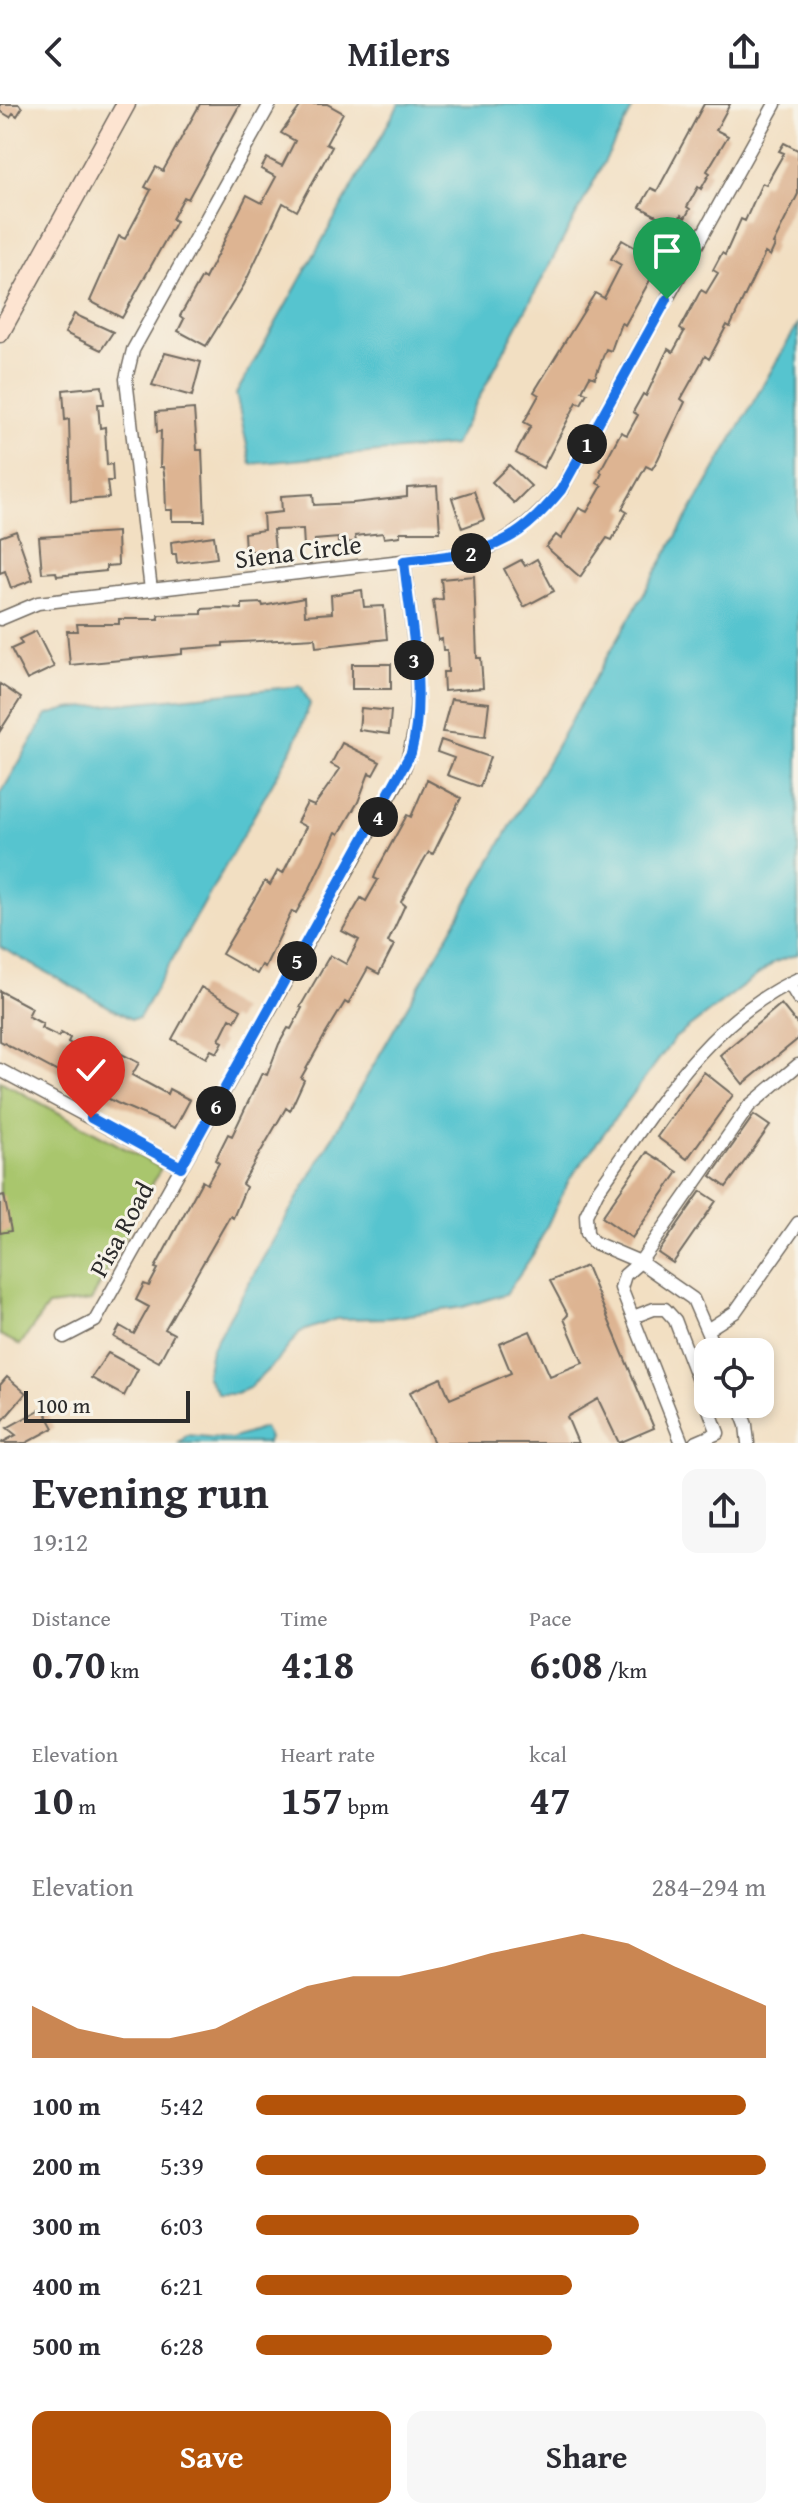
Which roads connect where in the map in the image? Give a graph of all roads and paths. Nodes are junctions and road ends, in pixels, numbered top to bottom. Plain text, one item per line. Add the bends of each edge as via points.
1 (126, 104) edge
2 (270, 104) edge
3 (775, 104) edge
4 (0, 333) edge
5 (404, 561) junction
6 (151, 590) junction
7 (0, 619) edge
8 (793, 981) edge
9 (798, 998) edge
10 (798, 1065) edge
11 (0, 1070) edge
12 (181, 1167) junction
13 (798, 1223) edge
14 (640, 1262) junction
15 (633, 1317) junction
16 (707, 1330) junction
17 (64, 1337) dead end
18 (710, 1338) edge
19 (743, 1418) edge
20 (682, 1443) edge
21 (695, 1443) edge
22 (748, 1443) edge

1 - 4 street
2 - 6 street via 133,350 126,379
3 - 5 street, Siena Circle via 561,490 513,538 480,552
5 - 6 street, Siena Circle
5 - 12 street, Pisa Road via 418,699 411,753
6 - 7 street, Siena Circle via 38,603
8 - 9 street
8 - 14 street via 733,1020 689,1064 597,1192 586,1215 587,1233 593,1242
10 - 14 street via 749,1106
11 - 12 street
12 - 17 street, Pisa Road via 95,1321
13 - 16 street via 735,1312
14 - 15 street via 625,1275 621,1288
14 - 16 street via 693,1299
15 - 20 street
15 - 21 street via 665,1309 675,1320 718,1433
16 - 18 street
19 - 22 street

